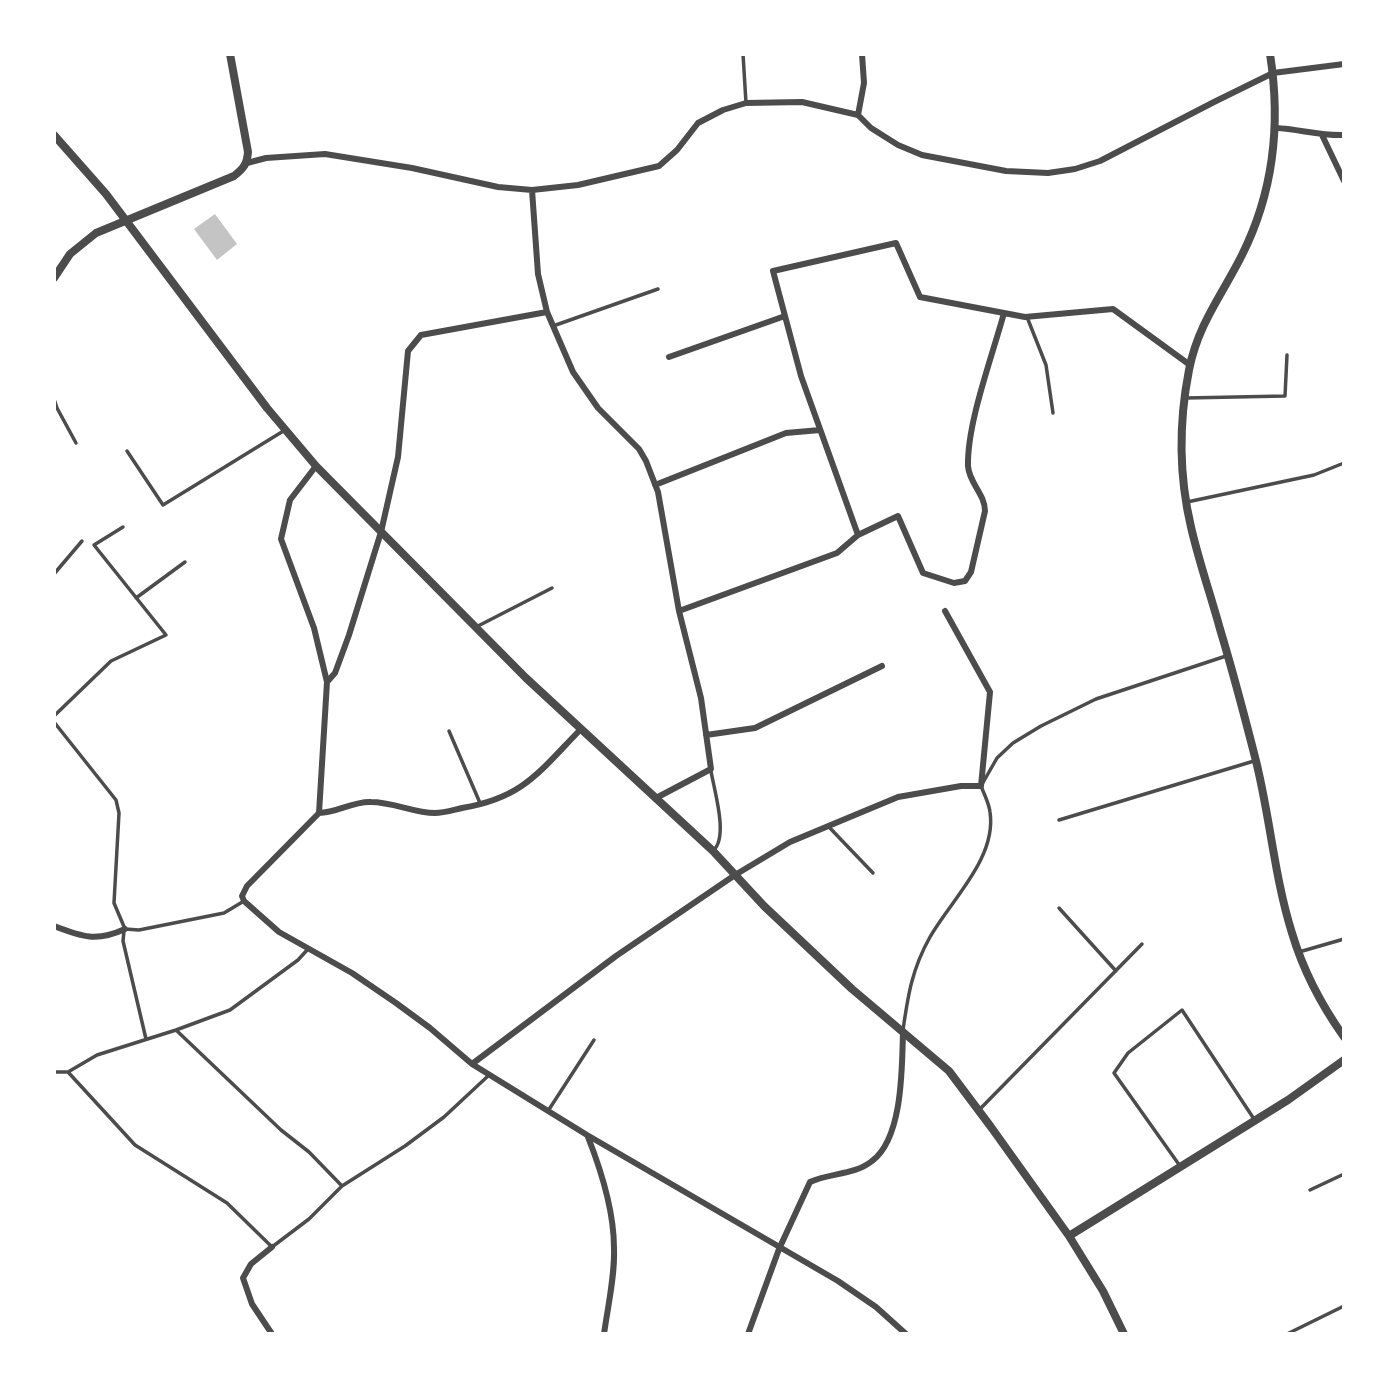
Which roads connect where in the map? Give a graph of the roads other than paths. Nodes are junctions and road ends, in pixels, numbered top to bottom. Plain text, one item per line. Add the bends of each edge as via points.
1 (230, 54) edge
2 (743, 54) edge
3 (862, 54) edge
4 (1270, 54) edge
5 (1344, 64) edge
6 (1273, 73) junction
7 (746, 103) junction
8 (858, 115) junction
9 (1276, 128) junction
10 (54, 135) edge
11 (1322, 135) junction
12 (1344, 135) edge
13 (247, 163) junction
14 (1344, 181) edge
15 (532, 190) junction
16 (126, 220) junction
17 (54, 278) edge
18 (658, 289) dead end
19 (547, 312) junction
20 (1004, 313) junction
21 (785, 316) junction
22 (1027, 317) junction
23 (553, 326) junction
24 (1287, 355) dead end
25 (669, 357) dead end
26 (1190, 365) junction
27 (1184, 398) junction
28 (54, 399) edge
29 (1053, 413) dead end
30 (285, 430) junction
31 (820, 430) junction
32 (76, 443) dead end
33 (127, 451) dead end
34 (1344, 463) edge
35 (316, 466) junction
36 (655, 485) junction
37 (1188, 502) junction
38 (123, 527) dead end
39 (381, 532) junction
40 (858, 535) junction
41 (82, 541) dead end
42 (185, 562) dead end
43 (54, 574) edge
44 (552, 588) dead end
45 (136, 598) junction
46 (679, 611) junction
47 (945, 611) dead end
48 (476, 627) junction
49 (1228, 655) junction
50 (882, 666) dead end
51 (327, 681) junction
52 (54, 716) edge
53 (54, 722) edge
54 (449, 730) dead end
55 (580, 730) junction
56 (706, 735) junction
57 (1256, 761) junction
58 (711, 769) junction
59 (981, 786) junction
60 (656, 798) junction
61 (481, 805) junction
62 (319, 813) junction
63 (1059, 820) dead end
64 (828, 826) junction
65 (713, 851) junction
66 (873, 873) dead end
67 (735, 875) junction
68 (244, 901) junction
69 (1059, 908) dead end
70 (54, 926) edge
71 (125, 929) junction
72 (1344, 939) edge
73 (1142, 944) dead end
74 (309, 949) junction
75 (1299, 952) junction
76 (1116, 971) junction
77 (176, 1030) junction
78 (903, 1031) junction
79 (1344, 1037) edge
80 (146, 1039) junction
81 (594, 1040) dead end
82 (1344, 1060) edge
83 (472, 1064) junction
84 (54, 1072) edge
85 (68, 1072) junction
86 (489, 1075) junction
87 (979, 1110) junction
88 (548, 1111) junction
89 (1255, 1120) junction
90 (587, 1135) junction
91 (1180, 1167) junction
92 (1344, 1174) edge
93 (342, 1186) junction
94 (1310, 1190) dead end
95 (1069, 1236) junction
96 (272, 1247) junction
97 (779, 1249) junction
98 (1344, 1306) edge
99 (272, 1334) edge
100 (604, 1334) edge
101 (748, 1334) edge
102 (906, 1334) edge
103 (1124, 1334) edge
104 (1287, 1334) edge

1 - 13 street
2 - 7 lane
3 - 8 street via 864,83
4 - 6 street
5 - 6 street
6 - 8 street via 1100,162 1048,173 1006,171 922,155 898,145
6 - 9 street
7 - 8 street via 802,102
7 - 15 street via 698,122 659,166 578,185
9 - 11 street
9 - 26 street via 1262,208 1241,257 1206,318
10 - 16 street
11 - 12 street
11 - 14 street
13 - 15 street via 325,154
13 - 16 street via 234,176
15 - 19 street via 538,274
16 - 17 street via 81,244
16 - 30 street
18 - 23 lane
19 - 23 street
19 - 39 street via 421,335 408,351 398,457
20 - 21 street via 920,297 896,243 773,271
20 - 22 street
20 - 40 street via 969,441 968,471 985,502 971,572 965,581 954,583 923,573 898,516
21 - 25 street
21 - 31 street
22 - 26 street via 1114,309
22 - 29 lane via 1046,365
23 - 36 street via 573,372 598,408 639,449
24 - 27 lane via 1286,396
26 - 27 street
27 - 37 street via 1181,432
28 - 32 lane
30 - 33 lane via 163,505
30 - 35 street
31 - 36 street via 786,433
31 - 40 street
34 - 37 lane via 1314,475
35 - 39 street
35 - 51 street via 290,500 281,539 314,628
36 - 46 street
37 - 49 street
38 - 45 lane via 94,545
39 - 48 street
39 - 51 street via 335,673
40 - 46 street via 837,553
41 - 43 lane
42 - 45 lane
44 - 48 lane
45 - 52 lane via 166,635 111,661
46 - 56 street
47 - 59 street via 990,692
48 - 55 street
49 - 57 street
49 - 59 lane via 1096,699 1041,726 997,758
50 - 56 street via 755,728
51 - 62 street
53 - 71 lane via 116,800 114,903
54 - 61 lane
55 - 60 street
55 - 61 street via 523,787
56 - 58 street
57 - 63 lane
57 - 75 street via 1282,895
58 - 60 street
58 - 65 lane via 721,831 720,843
59 - 64 street via 898,797
59 - 78 lane via 990,812 988,839 979,863 929,938 910,982
60 - 65 street
61 - 62 street via 434,813 367,801
62 - 68 street via 247,886
64 - 66 lane
64 - 67 street via 790,842
65 - 67 street
67 - 78 street via 825,965
67 - 83 street via 616,956
68 - 71 lane via 224,913
68 - 74 street via 279,932
69 - 76 lane
70 - 71 street via 106,938
71 - 80 lane via 123,941
72 - 75 lane
73 - 76 lane
74 - 77 lane via 230,1010
74 - 83 street via 396,1003
75 - 79 street
76 - 87 lane
77 - 80 lane
77 - 93 lane
78 - 87 street via 949,1072
78 - 97 street via 901,1083 883,1150 872,1162 853,1171 810,1182
80 - 85 lane via 97,1055
81 - 88 lane
82 - 89 street
83 - 86 street
84 - 85 lane
85 - 96 lane via 135,1145 228,1203
86 - 88 street
86 - 93 lane via 444,1117
87 - 95 street
88 - 90 street
89 - 91 street
89 - 91 lane via 1182,1010 1128,1053 1114,1073
90 - 97 street
90 - 100 street via 601,1177 614,1246
91 - 95 street
92 - 94 lane
93 - 96 lane
95 - 103 street
96 - 99 street via 251,1264 243,1278 252,1304
97 - 101 street
97 - 102 street via 876,1307
98 - 104 lane

